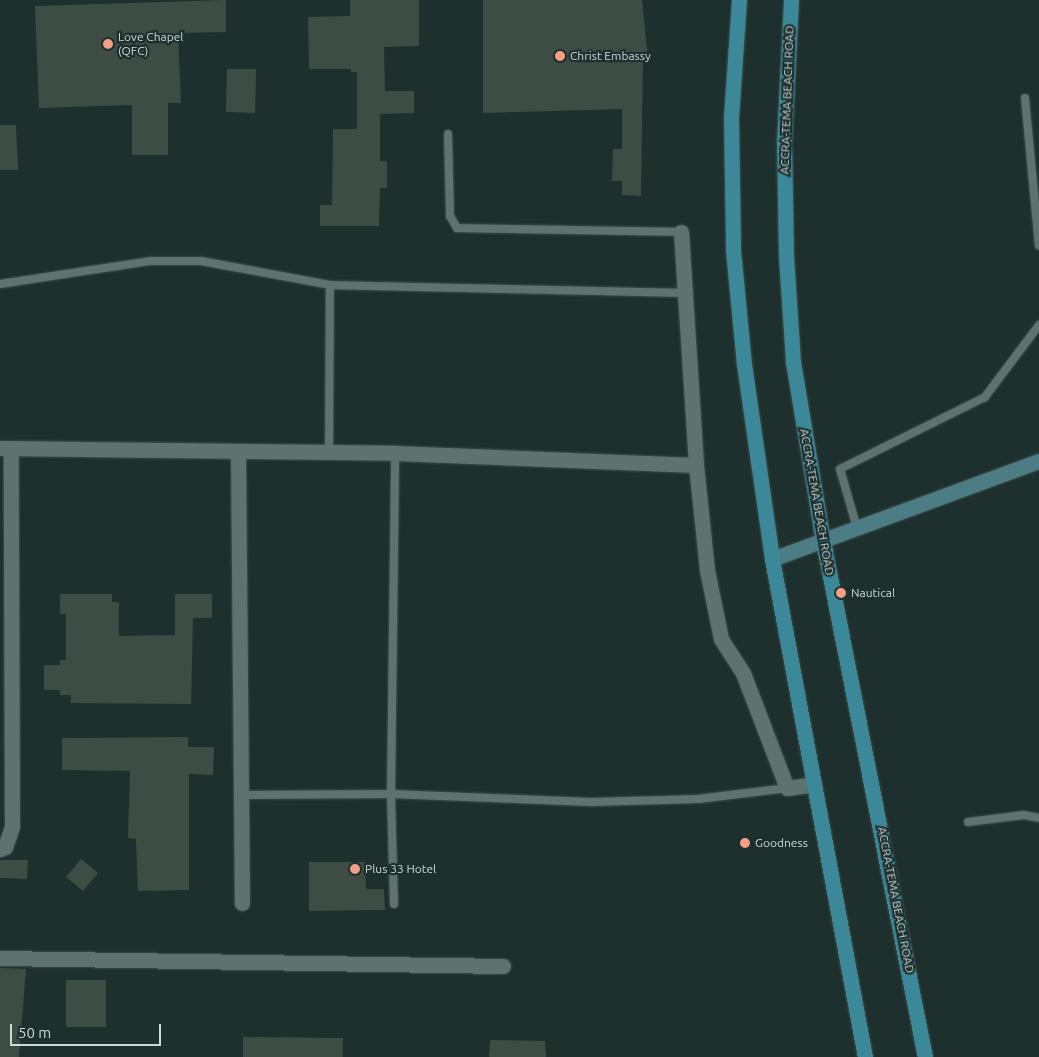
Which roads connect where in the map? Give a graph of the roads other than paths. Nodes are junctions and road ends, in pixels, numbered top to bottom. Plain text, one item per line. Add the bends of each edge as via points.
1 (739, 0) edge
2 (791, 0) edge
3 (1026, 98) dead end
4 (448, 134) dead end
5 (1035, 154) edge
6 (681, 232) joint
7 (1039, 244) edge
8 (0, 284) edge
9 (330, 285) junction
10 (682, 293) junction
11 (1039, 325) edge
12 (5, 448) edge
13 (238, 452) junction
14 (329, 452) junction
15 (395, 453) junction
16 (1039, 461) edge
17 (696, 465) junction
18 (857, 528) junction
19 (823, 541) junction
20 (772, 560) junction
21 (814, 784) junction
22 (787, 788) junction
23 (391, 794) junction
24 (241, 795) junction
25 (1039, 818) edge
26 (968, 822) dead end
27 (0, 848) edge
28 (242, 903) dead end
29 (394, 904) dead end
30 (0, 958) edge
31 (503, 966) dead end
32 (865, 1057) edge
33 (925, 1057) edge

1 - 20 main road via 731,118 733,250
2 - 19 main road, ACCRA-TEMA BEACH ROAD via 784,141 786,256 793,362
3 - 5 lane
4 - 6 lane via 450,216 457,228
5 - 7 lane
6 - 10 street
8 - 9 lane via 151,261 201,261
9 - 10 lane
9 - 14 lane
10 - 17 street
11 - 18 lane via 985,397 840,469
12 - 13 street
12 - 27 street via 12,827 5,847
13 - 14 street
13 - 24 street
14 - 15 street
15 - 17 street
15 - 23 lane
16 - 18 street
17 - 22 street via 707,570 721,639 743,673
18 - 19 street
19 - 20 street
19 - 33 main road, ACCRA-TEMA BEACH ROAD
20 - 21 main road
21 - 22 street
21 - 32 main road
22 - 23 lane via 698,799 591,802
23 - 24 lane
23 - 29 lane
24 - 28 street
25 - 26 lane via 1024,815
30 - 31 street

